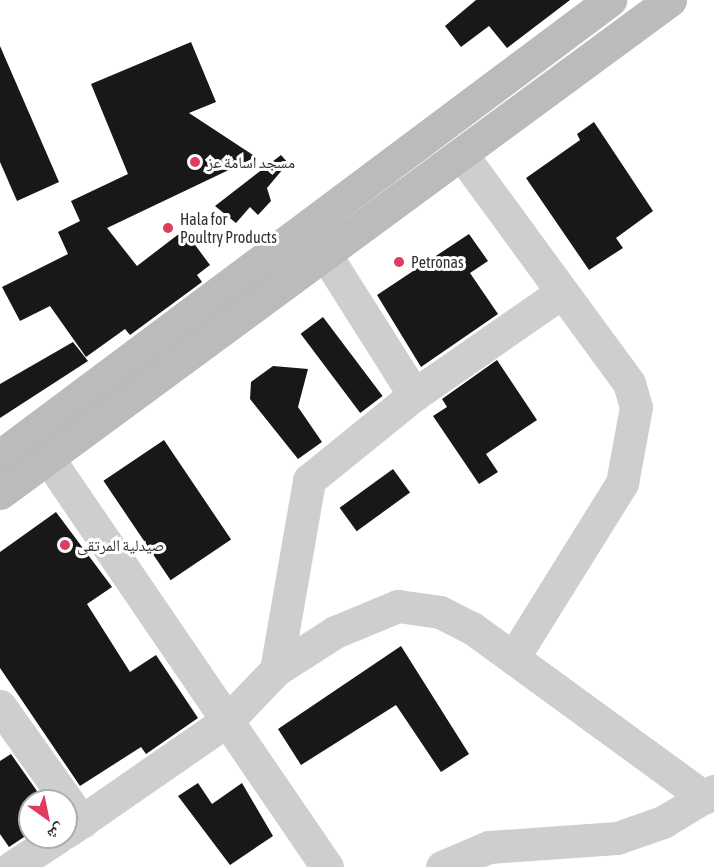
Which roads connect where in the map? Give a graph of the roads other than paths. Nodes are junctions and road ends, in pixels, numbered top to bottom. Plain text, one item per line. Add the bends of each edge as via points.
1 (610, 0) edge
2 (670, 0) edge
3 (462, 155) junction
4 (359, 187) junction
5 (379, 214) junction
6 (325, 254) junction
7 (561, 293) junction
8 (414, 395) junction
9 (0, 456) edge
10 (48, 458) junction
11 (0, 493) edge
12 (513, 658) junction
13 (276, 670) junction
14 (0, 706) edge
15 (229, 719) junction
16 (46, 789) edge
17 (710, 794) edge
18 (78, 824) edge
19 (40, 849) edge
20 (494, 857) edge
21 (12, 867) edge
22 (327, 867) edge
23 (442, 867) edge

1 - 4 main road
2 - 3 main road
3 - 5 main road
3 - 7 street
4 - 5 main road
4 - 9 main road
5 - 6 main road
6 - 8 street
6 - 10 main road
7 - 8 street
7 - 12 street via 630,383 636,406 622,483
8 - 13 street via 309,480
10 - 11 main road
10 - 15 street
12 - 13 street via 440,612 398,606 335,632
12 - 17 street
13 - 15 street
14 - 16 street
15 - 18 street
15 - 22 street
17 - 20 street via 663,822 617,838
19 - 21 street
20 - 23 street

